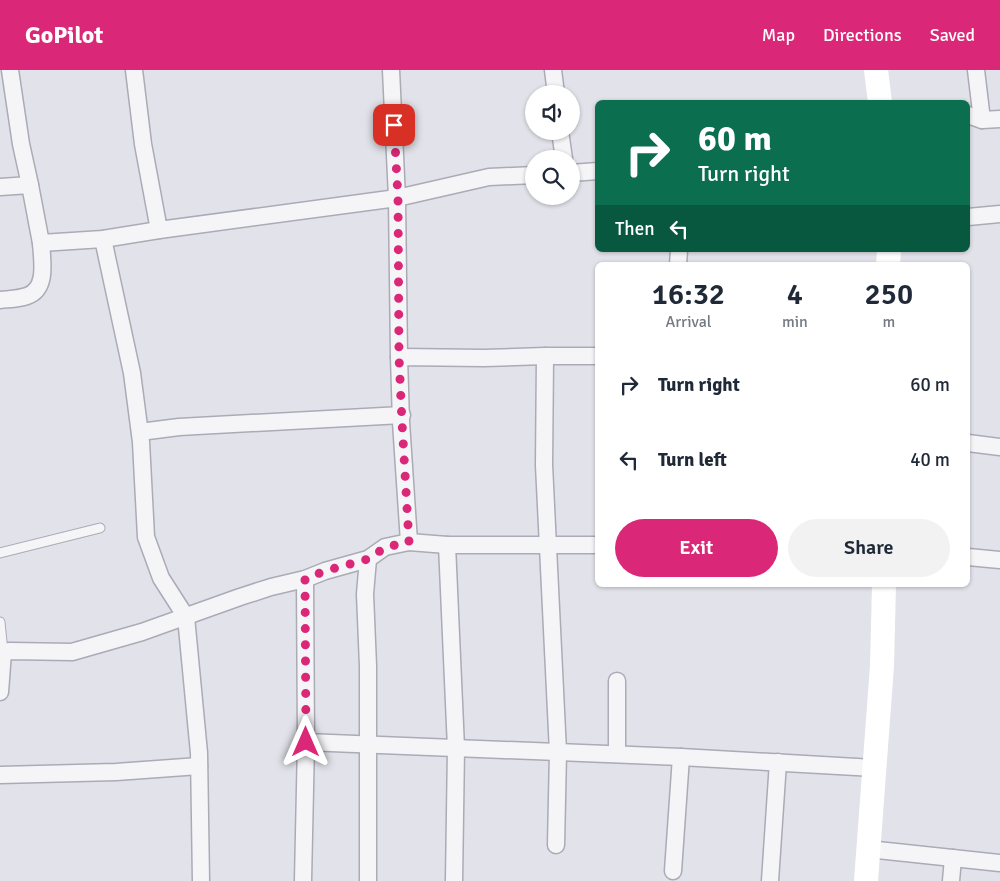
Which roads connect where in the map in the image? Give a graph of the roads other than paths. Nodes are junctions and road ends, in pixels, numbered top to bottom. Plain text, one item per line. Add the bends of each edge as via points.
1 (134, 70) edge
2 (390, 70) edge
3 (554, 70) edge
4 (876, 70) edge
5 (976, 70) edge
6 (7, 77) edge
7 (555, 85) edge
8 (880, 100) edge
9 (975, 117) edge
10 (1000, 119) edge
11 (595, 171) edge
12 (580, 172) edge
13 (525, 175) edge
14 (30, 185) junction
15 (0, 187) edge
16 (398, 198) junction
17 (1000, 214) edge
18 (970, 217) edge
19 (160, 230) junction
20 (102, 239) junction
21 (41, 243) junction
22 (0, 300) edge
23 (545, 356) junction
24 (595, 356) edge
25 (399, 357) junction
26 (402, 415) junction
27 (140, 432) junction
28 (970, 443) edge
29 (1000, 447) edge
30 (100, 528) dead end
31 (409, 542) junction
32 (549, 544) junction
33 (447, 545) junction
34 (595, 545) edge
35 (0, 553) edge
36 (970, 557) edge
37 (368, 559) junction
38 (1000, 560) edge
39 (305, 579) junction
40 (884, 587) edge
41 (186, 617) junction
42 (0, 622) edge
43 (1, 652) edge
44 (617, 681) dead end
45 (0, 692) edge
46 (306, 742) junction
47 (368, 745) junction
48 (456, 748) junction
49 (558, 752) junction
50 (617, 754) junction
51 (681, 757) junction
52 (778, 762) junction
53 (199, 766) junction
54 (874, 768) junction
55 (0, 775) edge
56 (556, 845) dead end
57 (868, 850) junction
58 (954, 858) junction
59 (1000, 863) edge
60 (673, 871) dead end
61 (201, 881) edge
62 (303, 881) edge
63 (368, 881) edge
64 (454, 881) edge
65 (770, 881) edge
66 (866, 881) edge
67 (951, 881) edge

1 - 19 street
2 - 16 street
3 - 7 street
4 - 8 street
5 - 9 street
6 - 14 street
9 - 10 street
11 - 12 street
13 - 16 street via 489,177
14 - 15 street
14 - 21 street
16 - 19 street
16 - 25 street
17 - 18 street
19 - 20 street
20 - 21 street
20 - 27 street via 132,373
21 - 22 street via 42,271 37,290 29,296
23 - 24 street
23 - 25 street
23 - 32 street via 544,465
25 - 26 street
26 - 27 street
26 - 31 street
27 - 41 street via 146,536 161,578
28 - 29 street
30 - 35 lane
31 - 33 street
31 - 37 street via 386,547
32 - 33 street
32 - 34 street
32 - 49 street
33 - 48 street
36 - 38 street
37 - 39 street
37 - 47 street via 365,594
39 - 41 street via 271,587
39 - 46 street
40 - 54 street
41 - 43 street via 72,652
41 - 53 street
42 - 43 lane
43 - 45 street
44 - 50 street
46 - 47 street
46 - 62 street
47 - 48 street
47 - 63 street
48 - 49 street
48 - 64 street
49 - 50 street
49 - 56 street
50 - 51 street
51 - 52 street
51 - 60 street
52 - 54 street
52 - 65 street
53 - 55 street
53 - 61 street
54 - 57 street
57 - 58 street
57 - 66 street
58 - 59 street
58 - 67 street

